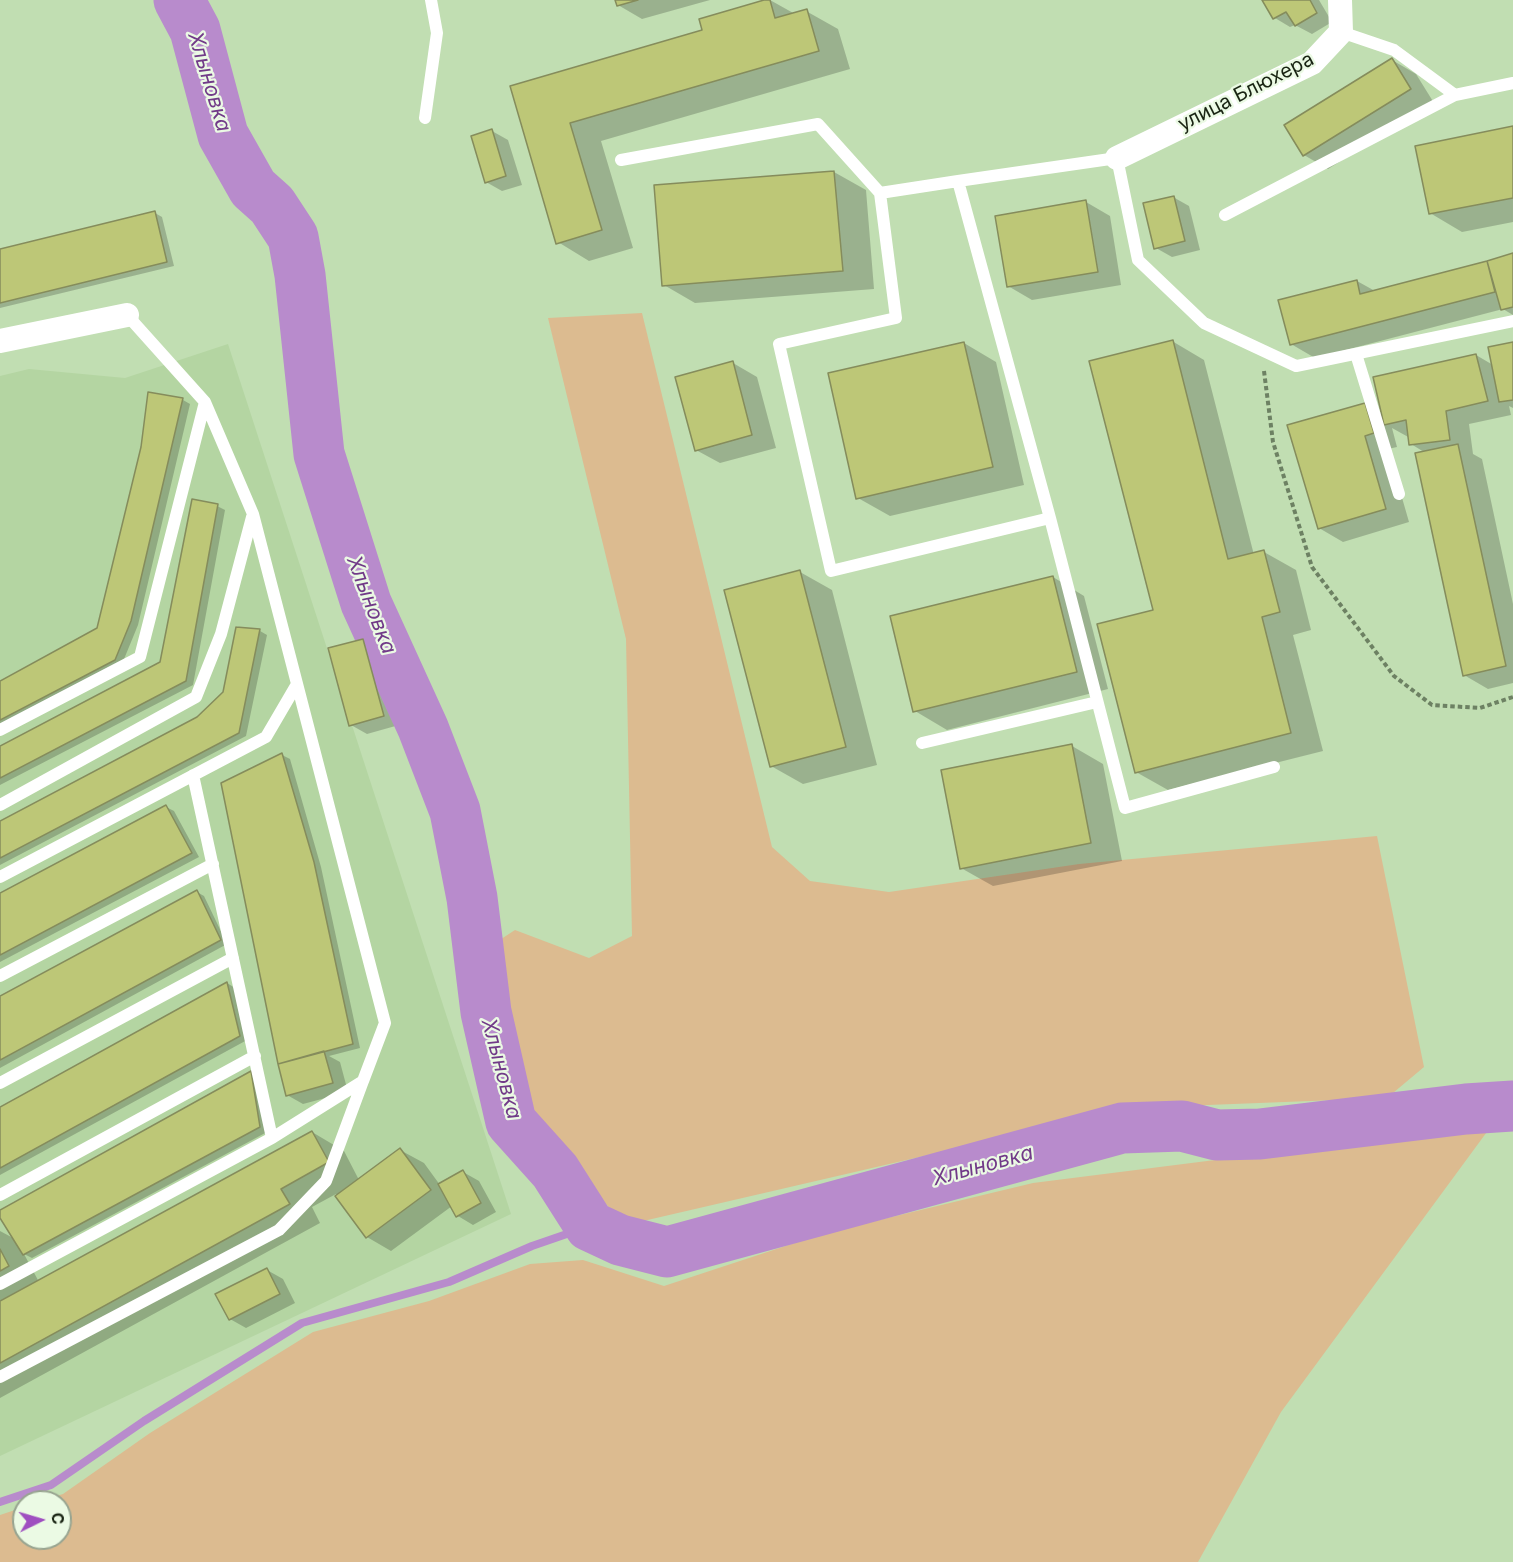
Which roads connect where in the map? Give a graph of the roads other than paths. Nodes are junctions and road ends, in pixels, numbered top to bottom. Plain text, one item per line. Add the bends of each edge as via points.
1 (431, 0) edge
2 (1340, 0) edge
3 (1341, 32) junction
4 (1513, 83) edge
5 (1455, 95) junction
6 (425, 118) dead end
7 (1116, 158) junction
8 (621, 160) dead end
9 (958, 181) junction
10 (880, 193) junction
11 (1225, 215) dead end
12 (126, 315) joint
13 (1513, 321) edge
14 (0, 341) edge
15 (1356, 354) junction
16 (205, 402) junction
17 (1399, 494) dead end
18 (253, 514) junction
19 (1050, 518) junction
20 (297, 684) junction
21 (1097, 702) junction
22 (0, 730) edge
23 (922, 742) dead end
24 (1274, 767) dead end
25 (194, 775) junction
26 (0, 805) edge
27 (213, 864) junction
28 (0, 878) edge
29 (233, 958) junction
30 (0, 976) edge
31 (255, 1056) junction
32 (363, 1081) junction
33 (0, 1083) edge
34 (273, 1138) junction
35 (0, 1195) edge
36 (0, 1284) edge
37 (0, 1377) edge

1 - 6 lane via 437,33
2 - 3 street
3 - 5 lane via 1394,50
3 - 7 street, улица Блюхера via 1312,63
4 - 5 lane
5 - 11 lane
7 - 9 lane
7 - 15 lane via 1138,260 1204,322 1296,366
8 - 10 lane via 818,124
9 - 10 lane
9 - 19 lane
10 - 19 lane via 896,318 779,344 831,571
12 - 14 street
12 - 16 lane
13 - 15 lane
15 - 17 lane
16 - 18 lane
16 - 22 lane via 140,657
18 - 20 lane
18 - 26 lane via 221,634 196,697
19 - 21 lane
20 - 25 lane via 266,737
20 - 32 lane via 385,1023
21 - 23 lane
21 - 24 lane via 1125,808
25 - 27 lane
25 - 28 lane
27 - 29 lane
27 - 30 lane
29 - 31 lane
29 - 33 lane
31 - 34 lane
31 - 35 lane
32 - 34 lane
32 - 37 lane via 326,1181 279,1230
34 - 36 lane

